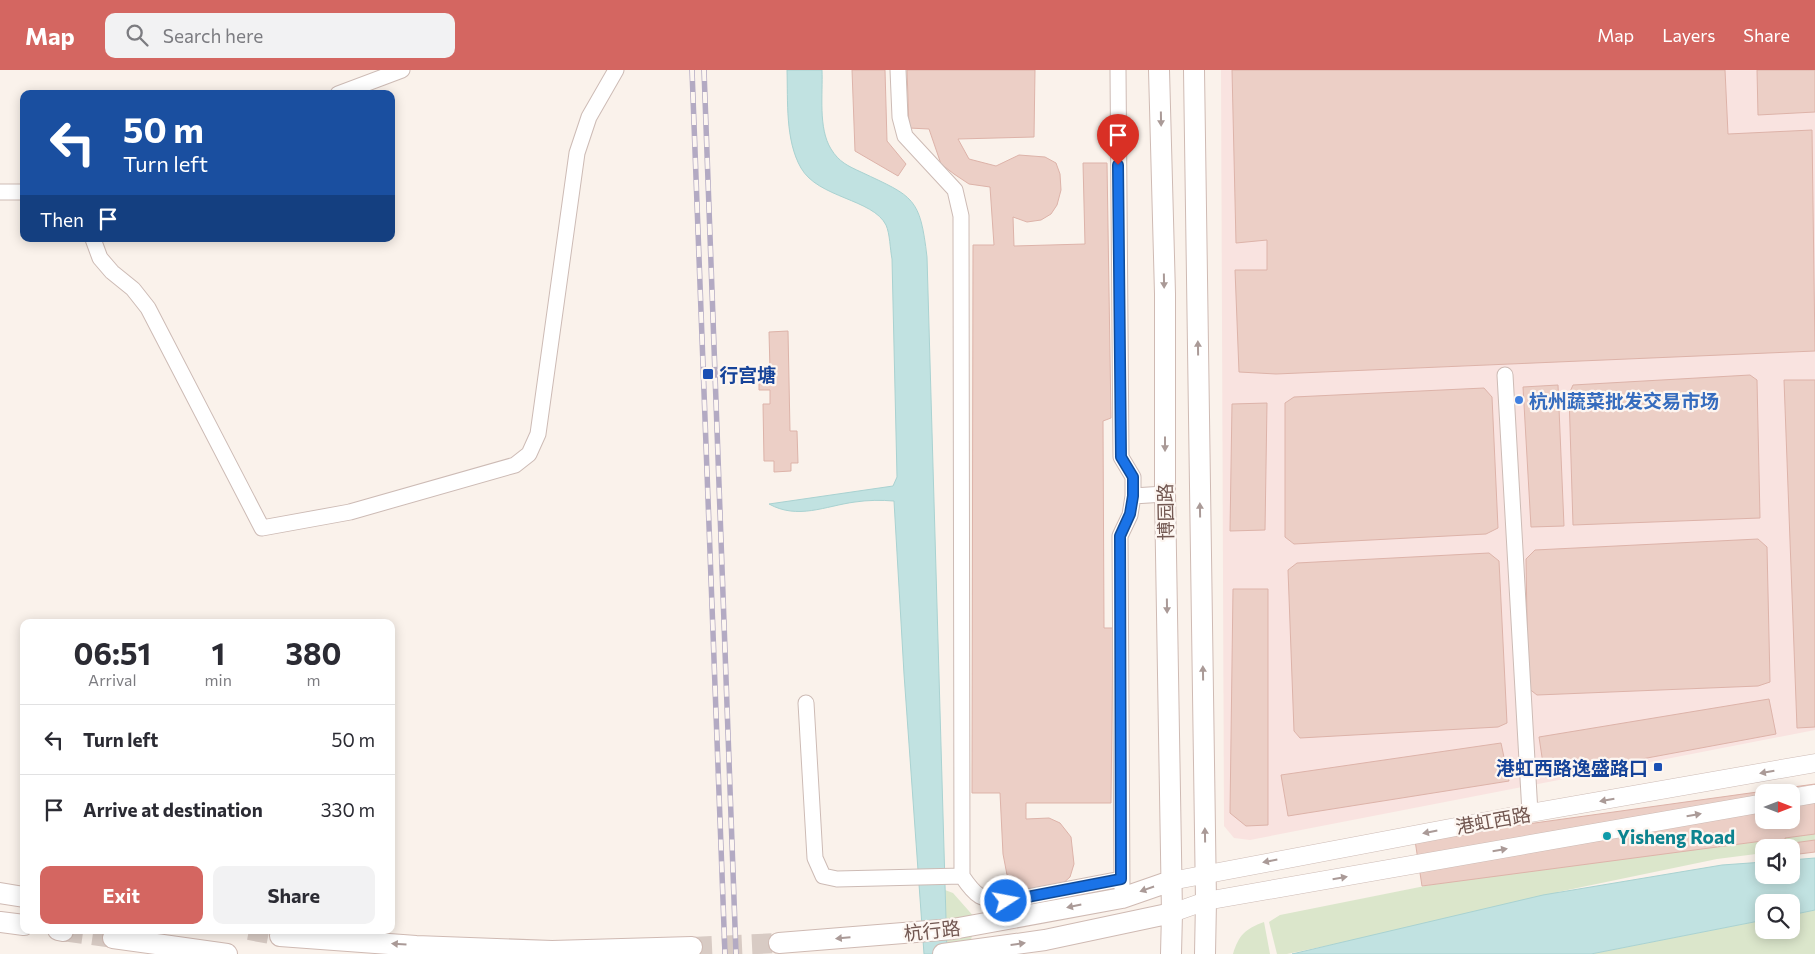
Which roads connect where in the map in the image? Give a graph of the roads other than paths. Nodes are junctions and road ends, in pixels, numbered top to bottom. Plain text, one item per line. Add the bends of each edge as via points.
1 (402, 70) edge
2 (616, 70) edge
3 (898, 70) edge
4 (1118, 70) edge
5 (1160, 70) edge
6 (1194, 70) edge
7 (349, 90) edge
8 (0, 192) edge
9 (20, 192) edge
10 (94, 242) edge
11 (1505, 375) dead end
12 (1165, 494) junction
13 (1133, 496) junction
14 (806, 703) dead end
15 (1815, 763) edge
16 (1815, 794) edge
17 (1800, 796) edge
18 (1755, 805) edge
19 (1530, 813) junction
20 (1205, 873) junction
21 (955, 876) junction
22 (1171, 881) junction
23 (1122, 888) junction
24 (0, 894) edge
25 (20, 896) edge
26 (1206, 901) junction
27 (1172, 913) junction
28 (0, 922) edge
29 (20, 924) edge
30 (280, 936) tunnel mouth
31 (113, 938) tunnel mouth
32 (779, 943) tunnel mouth
33 (692, 947) tunnel mouth
34 (227, 954) edge
35 (948, 954) edge
36 (1171, 954) edge
37 (1205, 954) edge

1 - 7 street
2 - 10 street via 589,117 577,153 538,434 529,454 515,465 350,512 262,528 148,308 100,258
3 - 21 street via 900,117 905,136 956,190 962,216
4 - 13 street via 1121,457 1133,477
5 -> 12 main road, 博园路
20 -> 6 main road, 博园路
8 - 9 street
11 - 19 street
12 - 13 street
12 -> 22 main road, 博园路
13 - 23 street via 1130,514 1120,536
14 - 21 street via 815,858 823,876 837,879
15 -> 19 street, 港虹西路
16 - 17 street
26 -> 18 street, 港虹西路
19 -> 20 street, 港虹西路
20 - 22 street, 港虹西路
20 - 26 main road, 博园路
21 - 23 street via 974,893 988,900 1006,901
22 -> 23 main road, 杭行路
22 - 27 main road, 博园路
23 -> 32 main road, 杭行路 via 953,929
24 - 25 main road
26 - 27 street, 港虹西路
26 - 37 main road, 博园路
35 -> 27 main road, 杭行路 via 1045,940
27 - 36 main road, 博园路
28 - 29 main road
33 -> 30 main road via 552,951
31 - 34 main road

